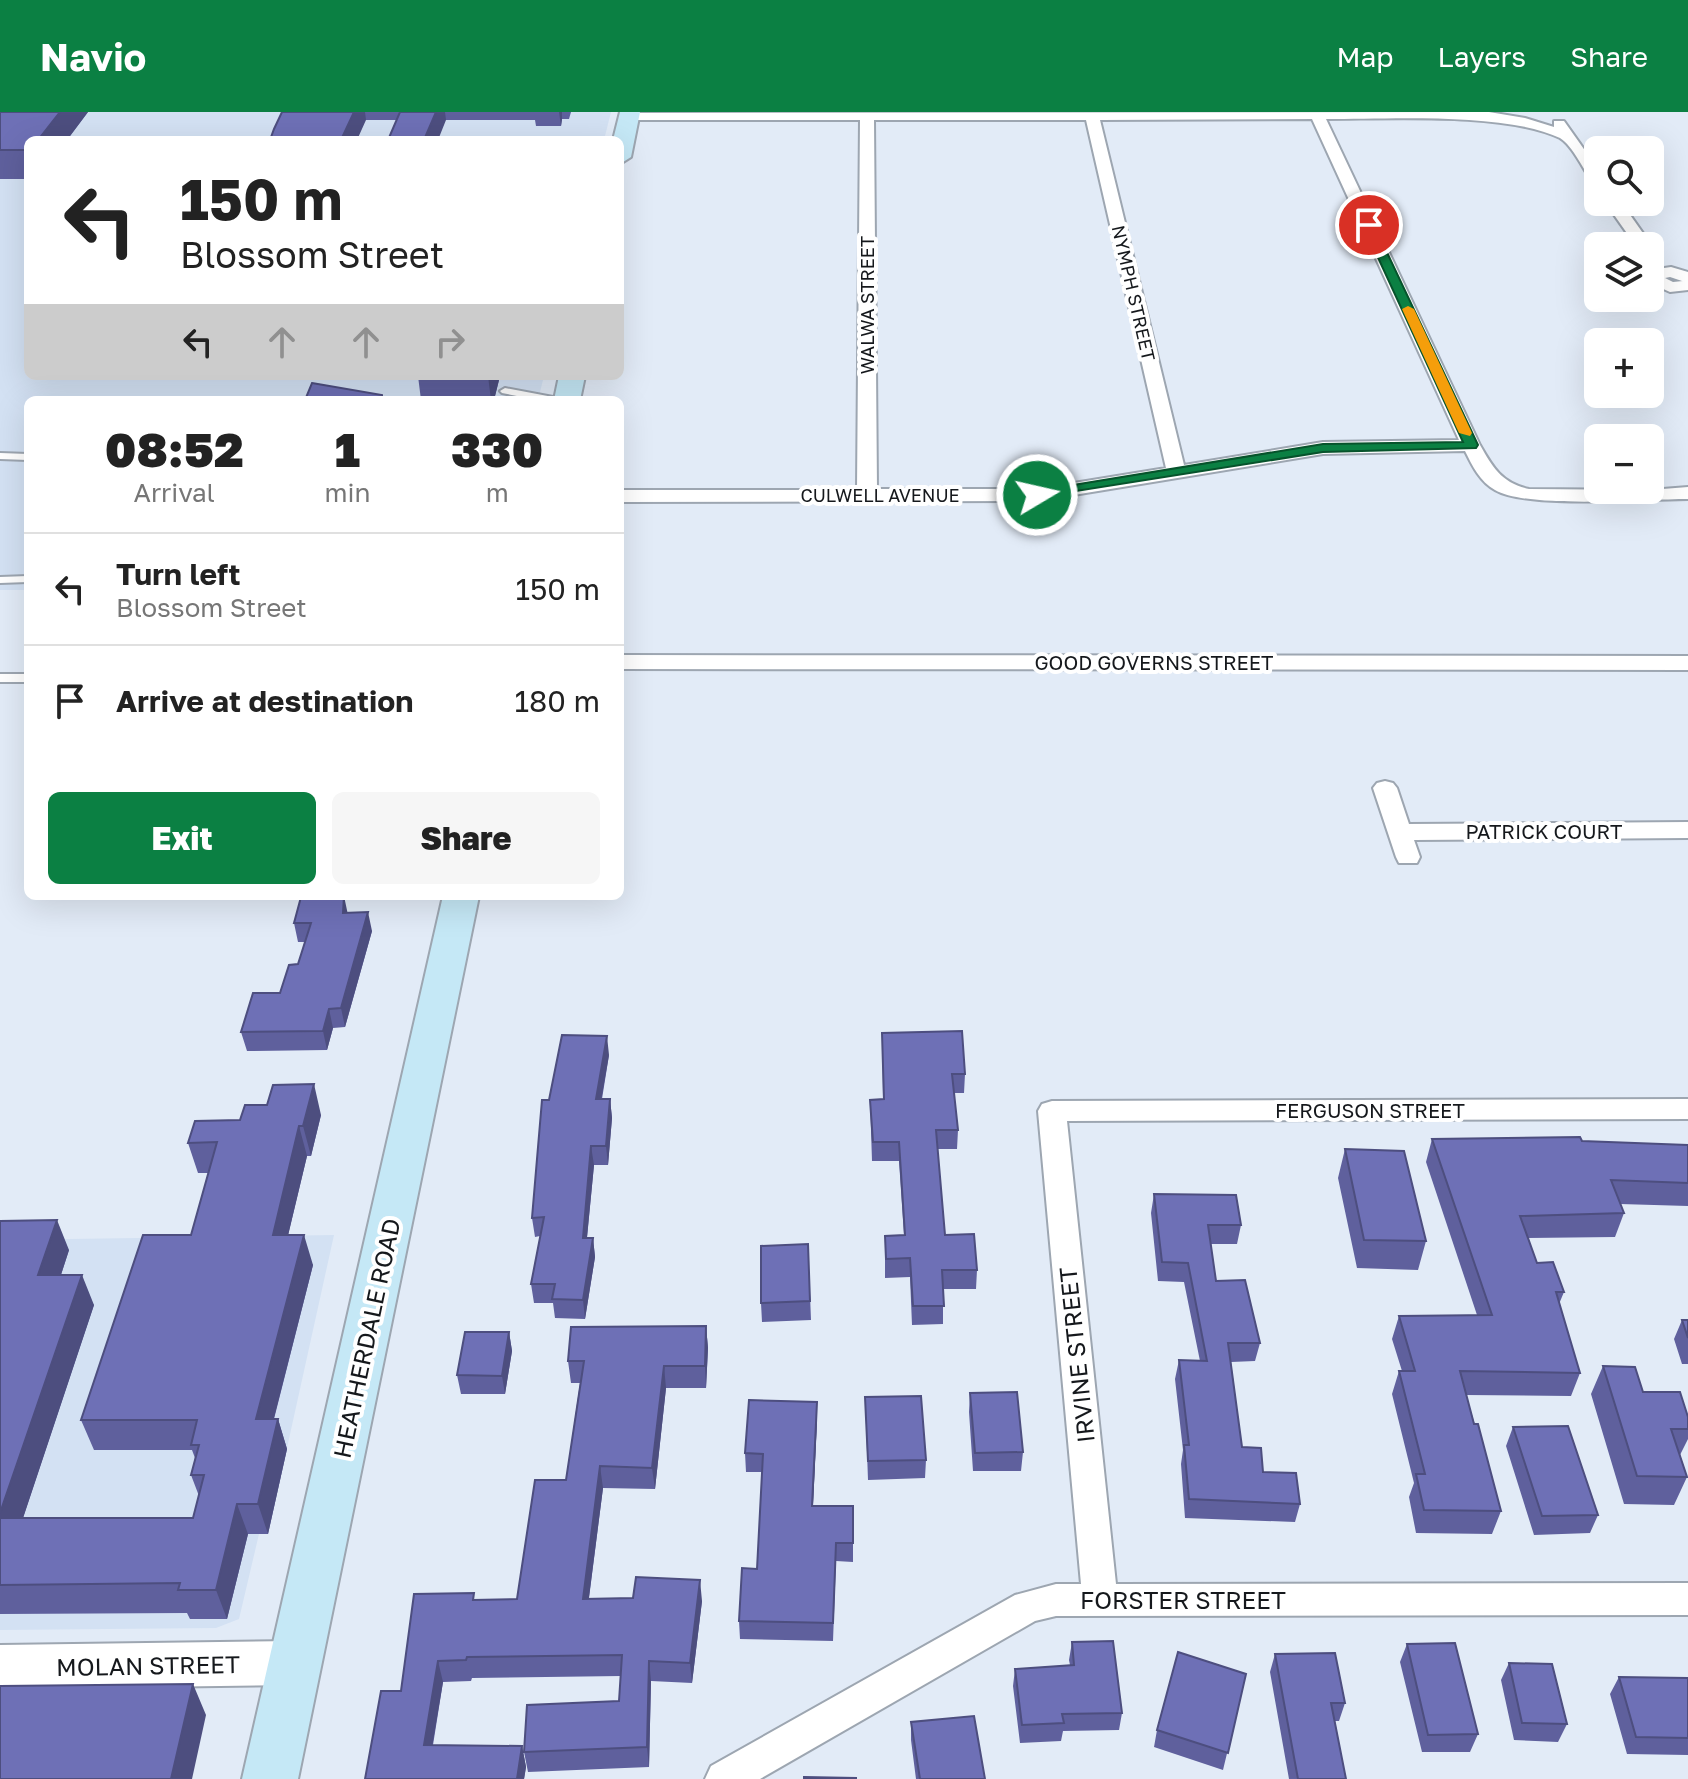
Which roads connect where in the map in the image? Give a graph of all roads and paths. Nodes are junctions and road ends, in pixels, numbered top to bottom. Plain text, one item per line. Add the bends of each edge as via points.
1 (1550, 112) edge
2 (1486, 113) edge
3 (630, 114) edge
4 (1092, 114) junction
5 (867, 115) junction
6 (1317, 115) junction
7 (1567, 136) junction
8 (624, 140) edge
9 (1584, 160) edge
10 (1684, 283) edge
11 (1664, 285) edge
12 (1688, 308) edge
13 (505, 391) dead end
14 (532, 396) edge
15 (1471, 445) junction
16 (0, 456) edge
17 (24, 457) edge
18 (1176, 471) junction
19 (1688, 493) edge
20 (867, 495) junction
21 (624, 496) edge
22 (24, 579) edge
23 (0, 580) edge
24 (624, 662) edge
25 (1688, 663) edge
26 (0, 678) edge
27 (24, 678) edge
28 (1385, 788) dead end
29 (1688, 830) edge
30 (1400, 832) junction
31 (1408, 857) dead end
32 (460, 900) edge
33 (1688, 1109) edge
34 (1052, 1111) joint
35 (1100, 1599) junction
36 (1688, 1599) edge
37 (295, 1663) junction
38 (0, 1667) edge
39 (270, 1779) edge
40 (724, 1779) edge

1 - 7 street
2 - 6 street
2 - 7 street
3 - 5 street
3 - 8 main road
4 - 5 street
4 - 6 street
4 - 18 street, NYMPH STREET
5 - 20 street, WALWA STREET
6 - 15 street
7 - 9 street
10 - 11 street
10 - 12 street
13 - 14 lane
15 - 18 street, CULWELL AVENUE via 1323,448
15 - 19 street via 1490,480 1504,490 1529,495
16 - 17 lane
18 - 20 street, CULWELL AVENUE via 1037,495
20 - 21 street, CULWELL AVENUE
22 - 23 lane
24 - 25 street, GOOD GOVERNS STREET
26 - 27 lane
28 - 30 street
29 - 30 street, PATRICK COURT
30 - 31 street
32 - 37 main road, HEATHERDALE ROAD
33 - 34 street, FERGUSON STREET
34 - 35 street, IRVINE STREET
35 - 36 street, FORSTER STREET
35 - 40 street, FORSTER STREET via 1028,1606
37 - 38 street, MOLAN STREET
37 - 39 main road, HEATHERDALE ROAD

